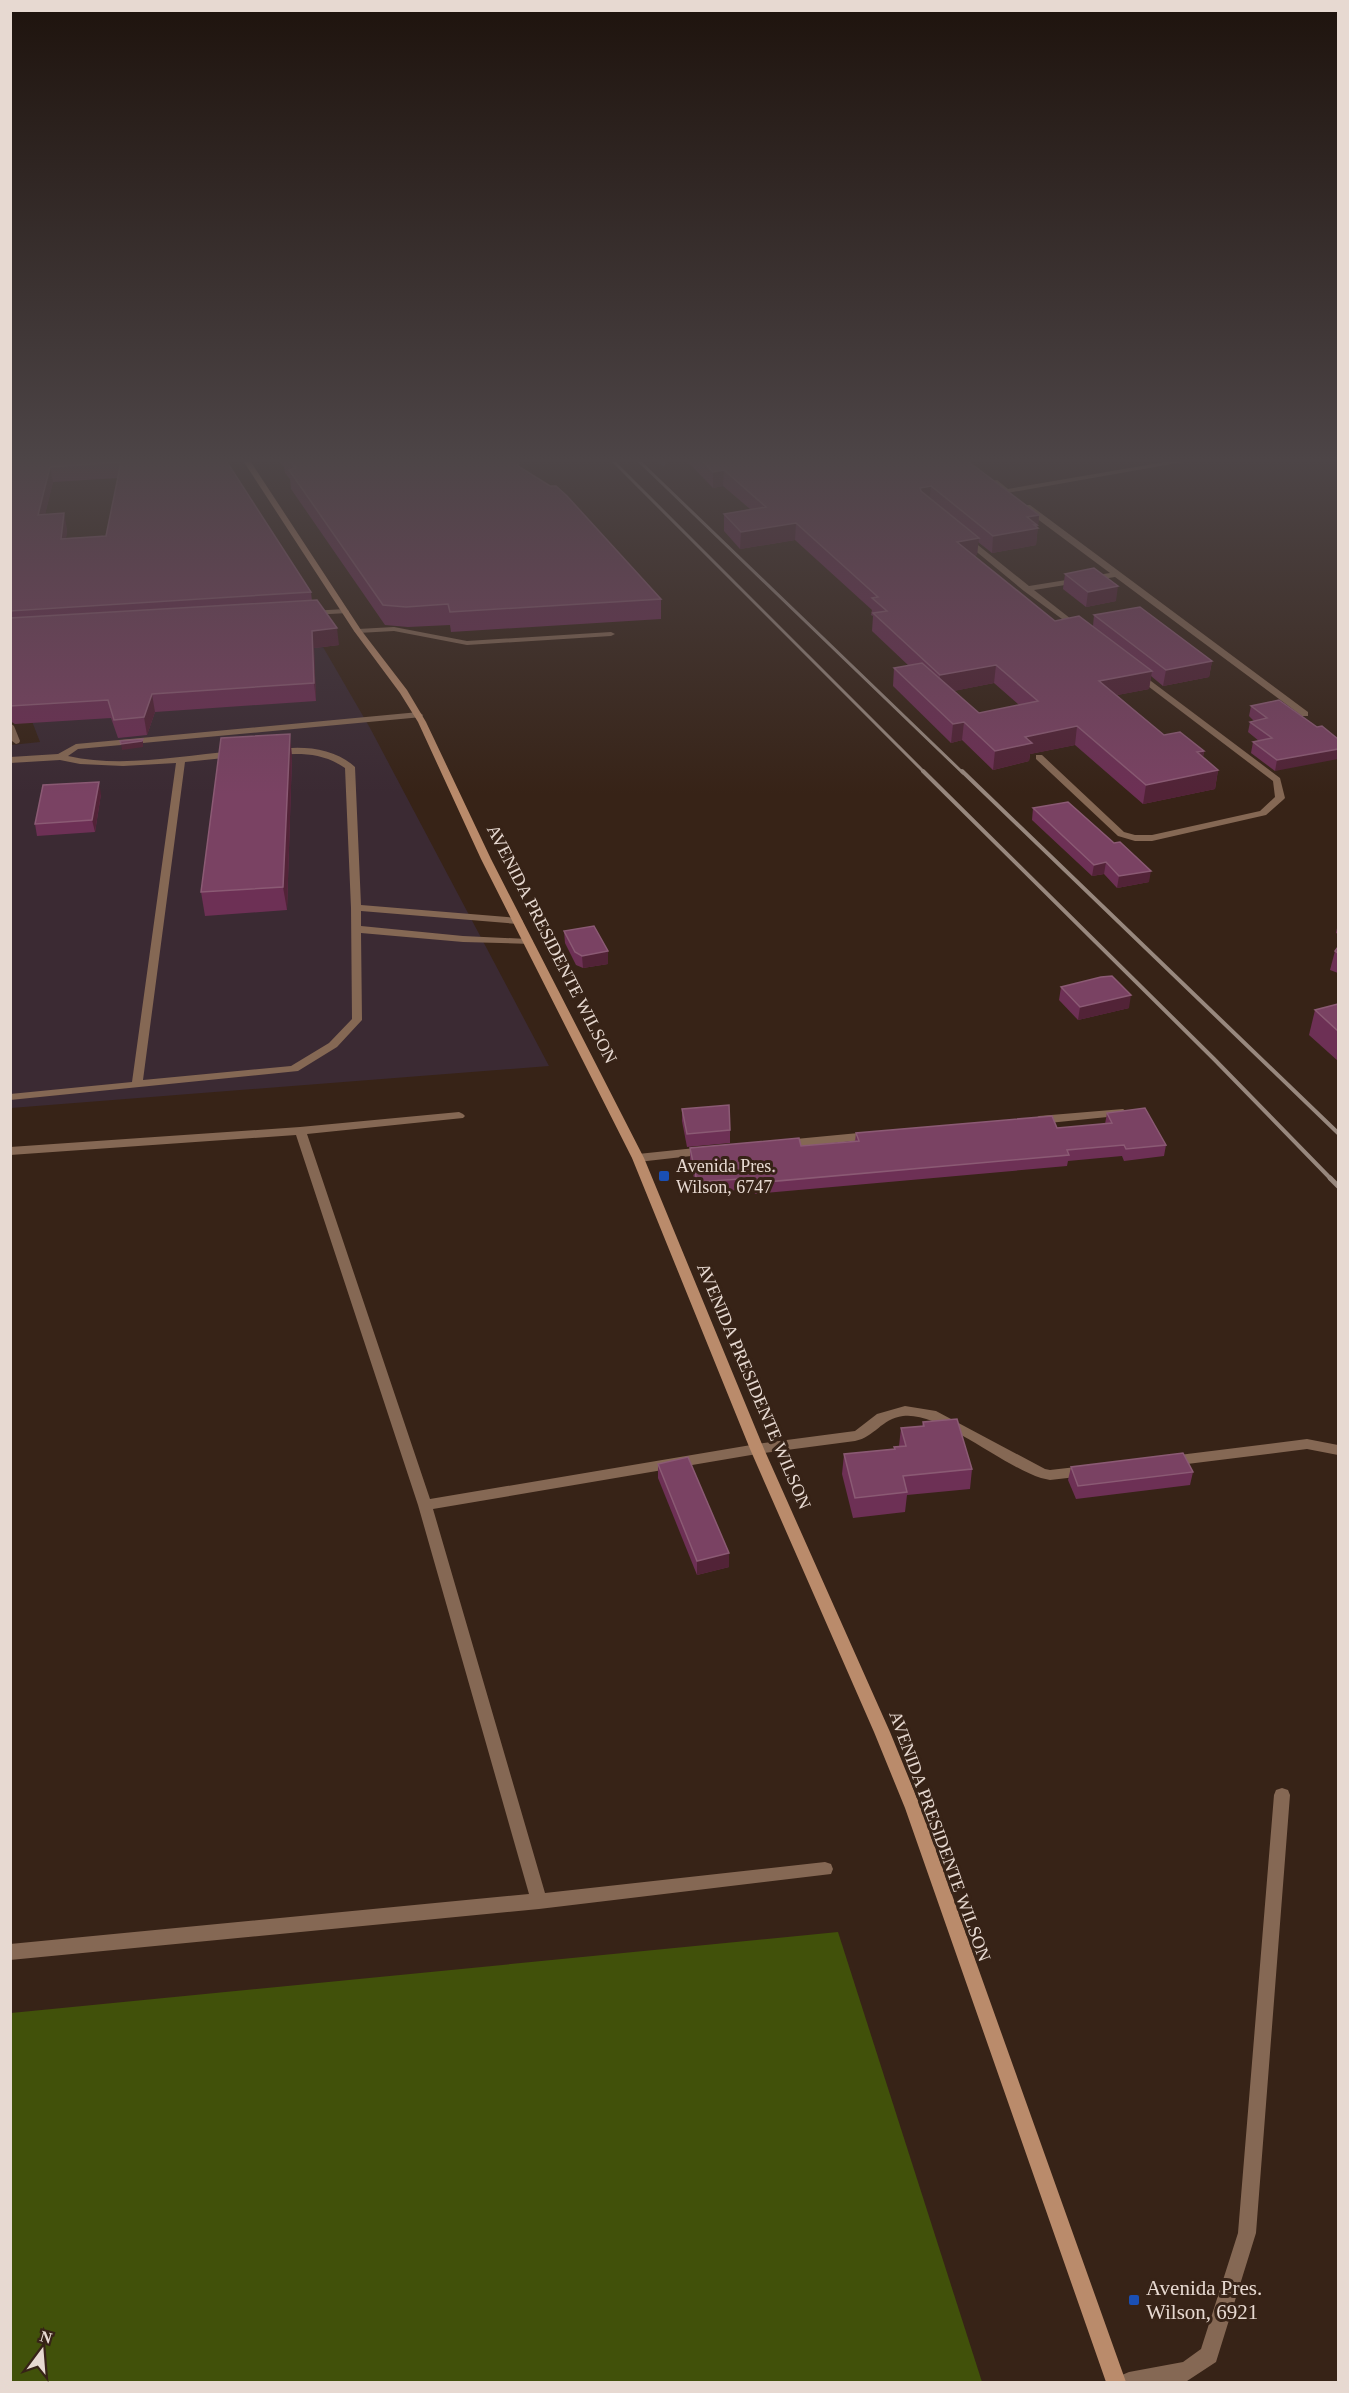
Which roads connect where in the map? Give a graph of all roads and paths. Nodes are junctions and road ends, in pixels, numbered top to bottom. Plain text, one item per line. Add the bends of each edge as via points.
1 (318, 571) edge
2 (1004, 571) edge
3 (1113, 571) edge
4 (1117, 574) junction
5 (1027, 589) junction
6 (345, 611) junction
7 (297, 614) edge
8 (358, 632) junction
9 (1082, 632) edge
10 (611, 634) dead end
11 (1129, 667) edge
12 (1305, 714) dead end
13 (418, 716) junction
14 (10, 726) edge
15 (16, 741) dead end
16 (60, 757) junction
17 (1039, 757) edge
18 (181, 758) junction
19 (10, 760) edge
20 (356, 908) junction
21 (518, 921) junction
22 (356, 929) junction
23 (528, 942) junction
24 (137, 1084) junction
25 (10, 1097) edge
26 (1141, 1111) edge
27 (459, 1116) dead end
28 (1024, 1122) edge
29 (300, 1131) junction
30 (883, 1135) edge
31 (778, 1145) edge
32 (719, 1150) edge
33 (10, 1151) edge
34 (638, 1158) junction
35 (757, 1449) junction
36 (1338, 1450) edge
37 (1155, 1463) edge
38 (1097, 1470) edge
39 (425, 1505) junction
40 (1282, 1795) dead end
41 (825, 1869) dead end
42 (538, 1901) junction
43 (10, 1952) edge
44 (1116, 2382) edge
45 (1129, 2382) edge

1 - 6 main road, AVENIDA PRESIDENTE WILSON
2 - 5 street
3 - 4 street
4 - 5 street
4 - 12 street
5 - 9 street
6 - 7 street
6 - 8 main road, AVENIDA PRESIDENTE WILSON
8 - 10 street via 394,629 467,643
8 - 13 main road, AVENIDA PRESIDENTE WILSON
11 - 17 street via 1277,780 1280,798 1263,813 1152,838 1136,838 1121,834
13 - 16 street via 76,747
13 - 21 main road, AVENIDA PRESIDENTE WILSON
14 - 15 street
16 - 18 street via 79,762 119,763
16 - 19 street
18 - 20 street via 304,750 335,756 350,767
18 - 24 street
20 - 21 street
20 - 22 street
21 - 23 main road, AVENIDA PRESIDENTE WILSON
22 - 23 street
22 - 24 street via 357,1020 333,1045 294,1069
23 - 34 main road, AVENIDA PRESIDENTE WILSON
24 - 25 street
26 - 28 street
27 - 29 street
29 - 33 street
29 - 39 street
30 - 31 street
32 - 34 street
34 - 35 main road, AVENIDA PRESIDENTE WILSON
35 - 38 street via 860,1435 882,1417 905,1411 931,1414 1041,1473
35 - 39 street
35 - 44 main road, AVENIDA PRESIDENTE WILSON via 913,1808
36 - 37 street via 1307,1444
39 - 42 street
40 - 45 street via 1247,2233 1209,2355 1187,2371
41 - 42 street
42 - 43 street

